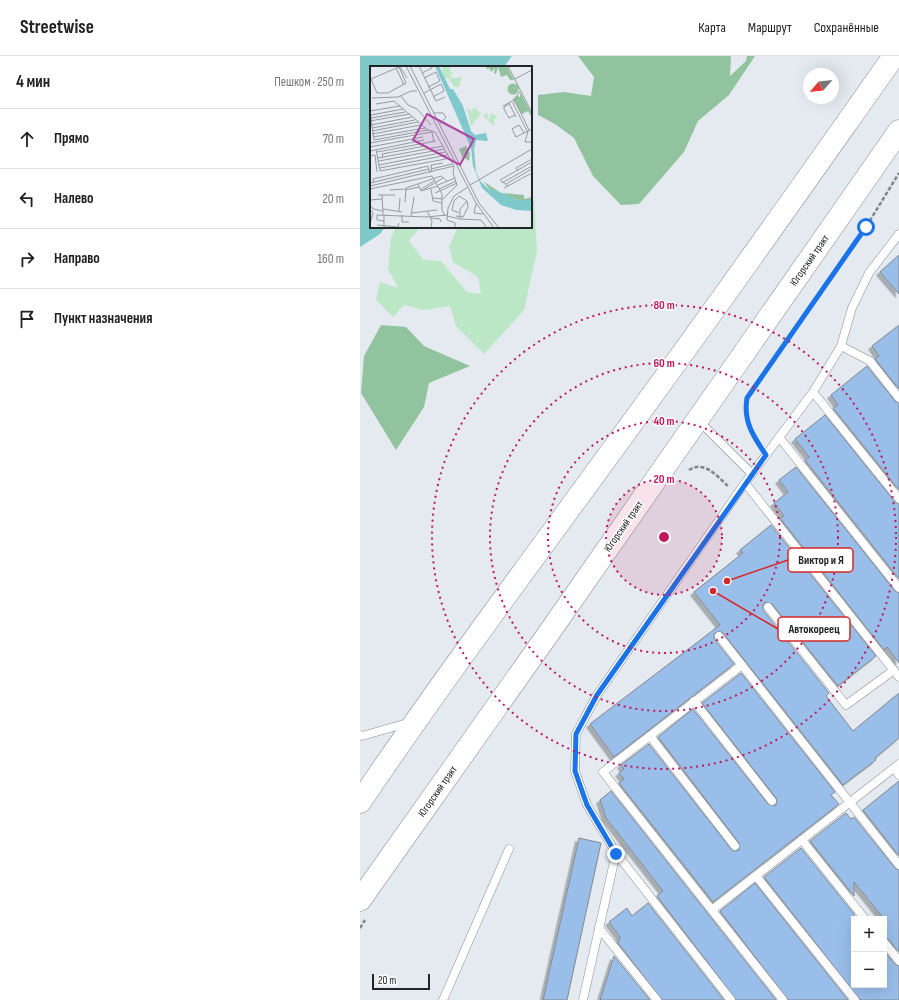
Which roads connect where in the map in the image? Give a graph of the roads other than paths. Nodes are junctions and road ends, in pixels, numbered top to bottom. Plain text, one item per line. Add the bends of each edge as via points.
1 (894, 56) edge
2 (899, 131) edge
3 (899, 235) edge
4 (841, 346) junction
5 (813, 392) junction
6 (899, 398) edge
7 (697, 419) junction
8 (779, 437) junction
9 (752, 474) junction
10 (745, 483) junction
11 (899, 499) edge
12 (899, 588) edge
13 (768, 607) dead end
14 (719, 636) dead end
15 (742, 665) junction
16 (896, 674) edge
17 (694, 701) junction
18 (415, 720) junction
19 (360, 735) edge
20 (650, 736) junction
21 (897, 769) edge
22 (772, 801) dead end
23 (360, 802) edge
24 (850, 803) junction
25 (802, 840) junction
26 (736, 846) dead end
27 (509, 849) dead end
28 (616, 854) junction
29 (899, 865) edge
30 (756, 876) junction
31 (360, 900) edge
32 (712, 910) junction
33 (864, 916) edge
34 (599, 928) junction
35 (887, 946) edge
36 (899, 961) edge
37 (584, 999) edge
38 (444, 1000) edge
39 (657, 1000) edge
40 (731, 1000) edge
41 (783, 1000) edge
42 (855, 1000) edge

1 - 18 main road via 658,387
2 - 7 main road, Югорский тракт
3 - 4 lane via 869,273 852,308
4 - 5 lane
4 - 6 lane via 870,361
5 - 8 lane
5 - 11 lane
7 - 9 lane
7 - 31 main road, Югорский тракт
8 - 9 lane
8 - 12 lane
9 - 10 lane
10 - 16 lane
10 - 28 lane via 597,695 576,734 575,771 587,805
13 - 16 lane via 846,706
14 - 15 lane
15 - 17 lane
15 - 24 lane
17 - 20 lane
17 - 22 lane
18 - 19 lane
18 - 23 main road
20 - 26 lane
20 - 32 lane via 603,772
21 - 24 lane
24 - 25 lane
24 - 29 lane
25 - 30 lane
25 - 33 lane
27 - 38 lane
28 - 34 lane
28 - 40 lane
30 - 32 lane
30 - 42 lane
32 - 41 lane
34 - 37 lane
34 - 39 lane
35 - 36 lane

